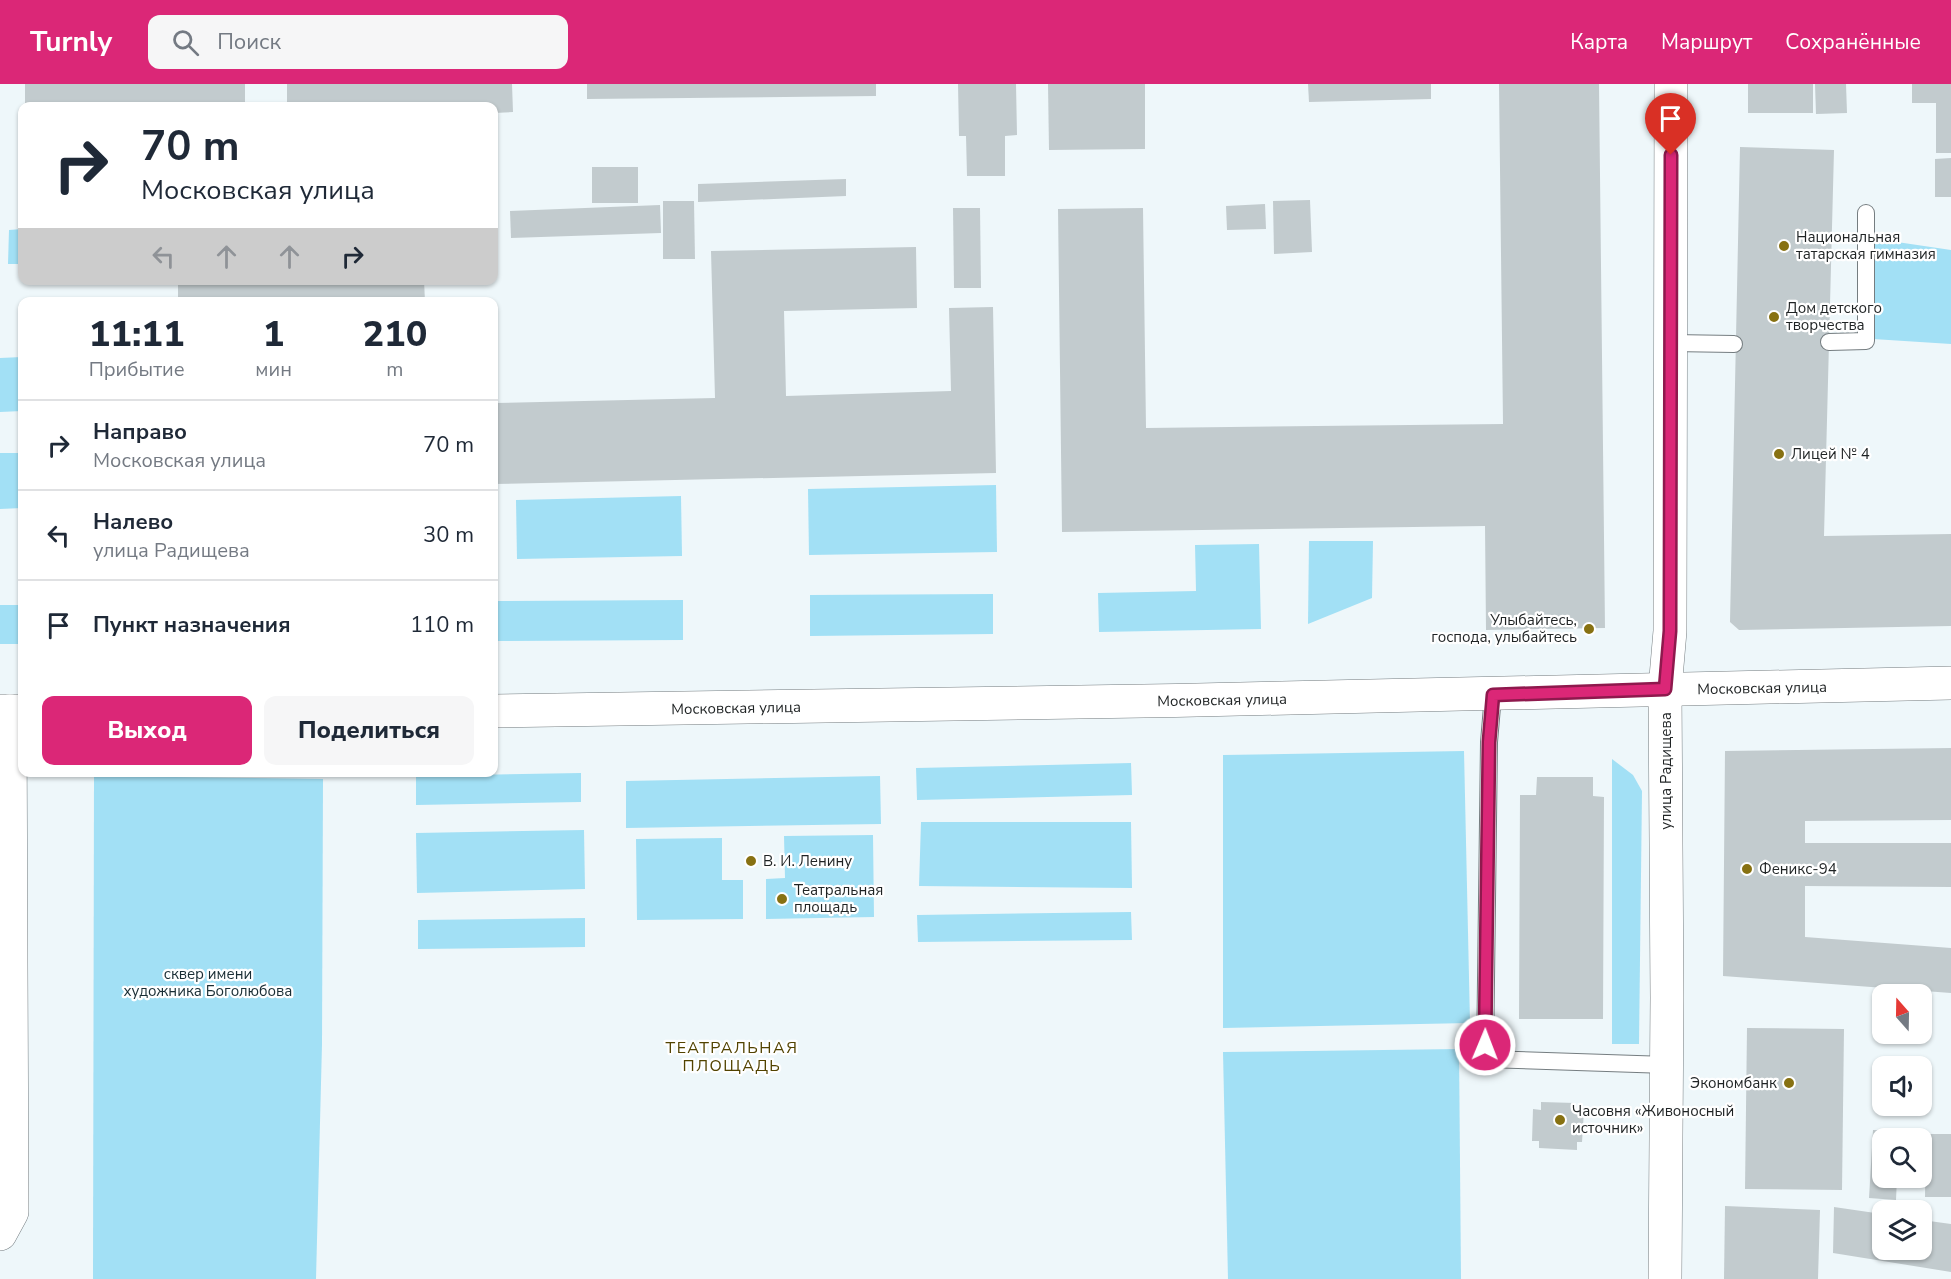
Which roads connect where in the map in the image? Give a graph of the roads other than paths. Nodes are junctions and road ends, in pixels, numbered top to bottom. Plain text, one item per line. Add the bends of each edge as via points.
1 (1671, 84) edge
2 (1866, 213) dead end
3 (1829, 342) dead end
4 (1671, 343) junction
5 (1734, 344) dead end
6 (1951, 683) edge
7 (1665, 689) junction
8 (1493, 695) junction
9 (11, 711) edge
10 (498, 711) edge
11 (1667, 1065) junction
12 (0, 1234) edge
13 (1665, 1279) edge

1 - 4 street, улица Радищева
2 - 3 lane via 1866,341
4 - 5 lane
4 - 7 street, улица Радищева via 1670,631
6 - 7 street, Московская улица
7 - 8 street, Московская улица
7 - 11 street, улица Радищева
8 - 10 street, Московская улица
8 - 11 lane via 1485,1059
9 - 12 street via 12,1212
11 - 13 street, улица Радищева

